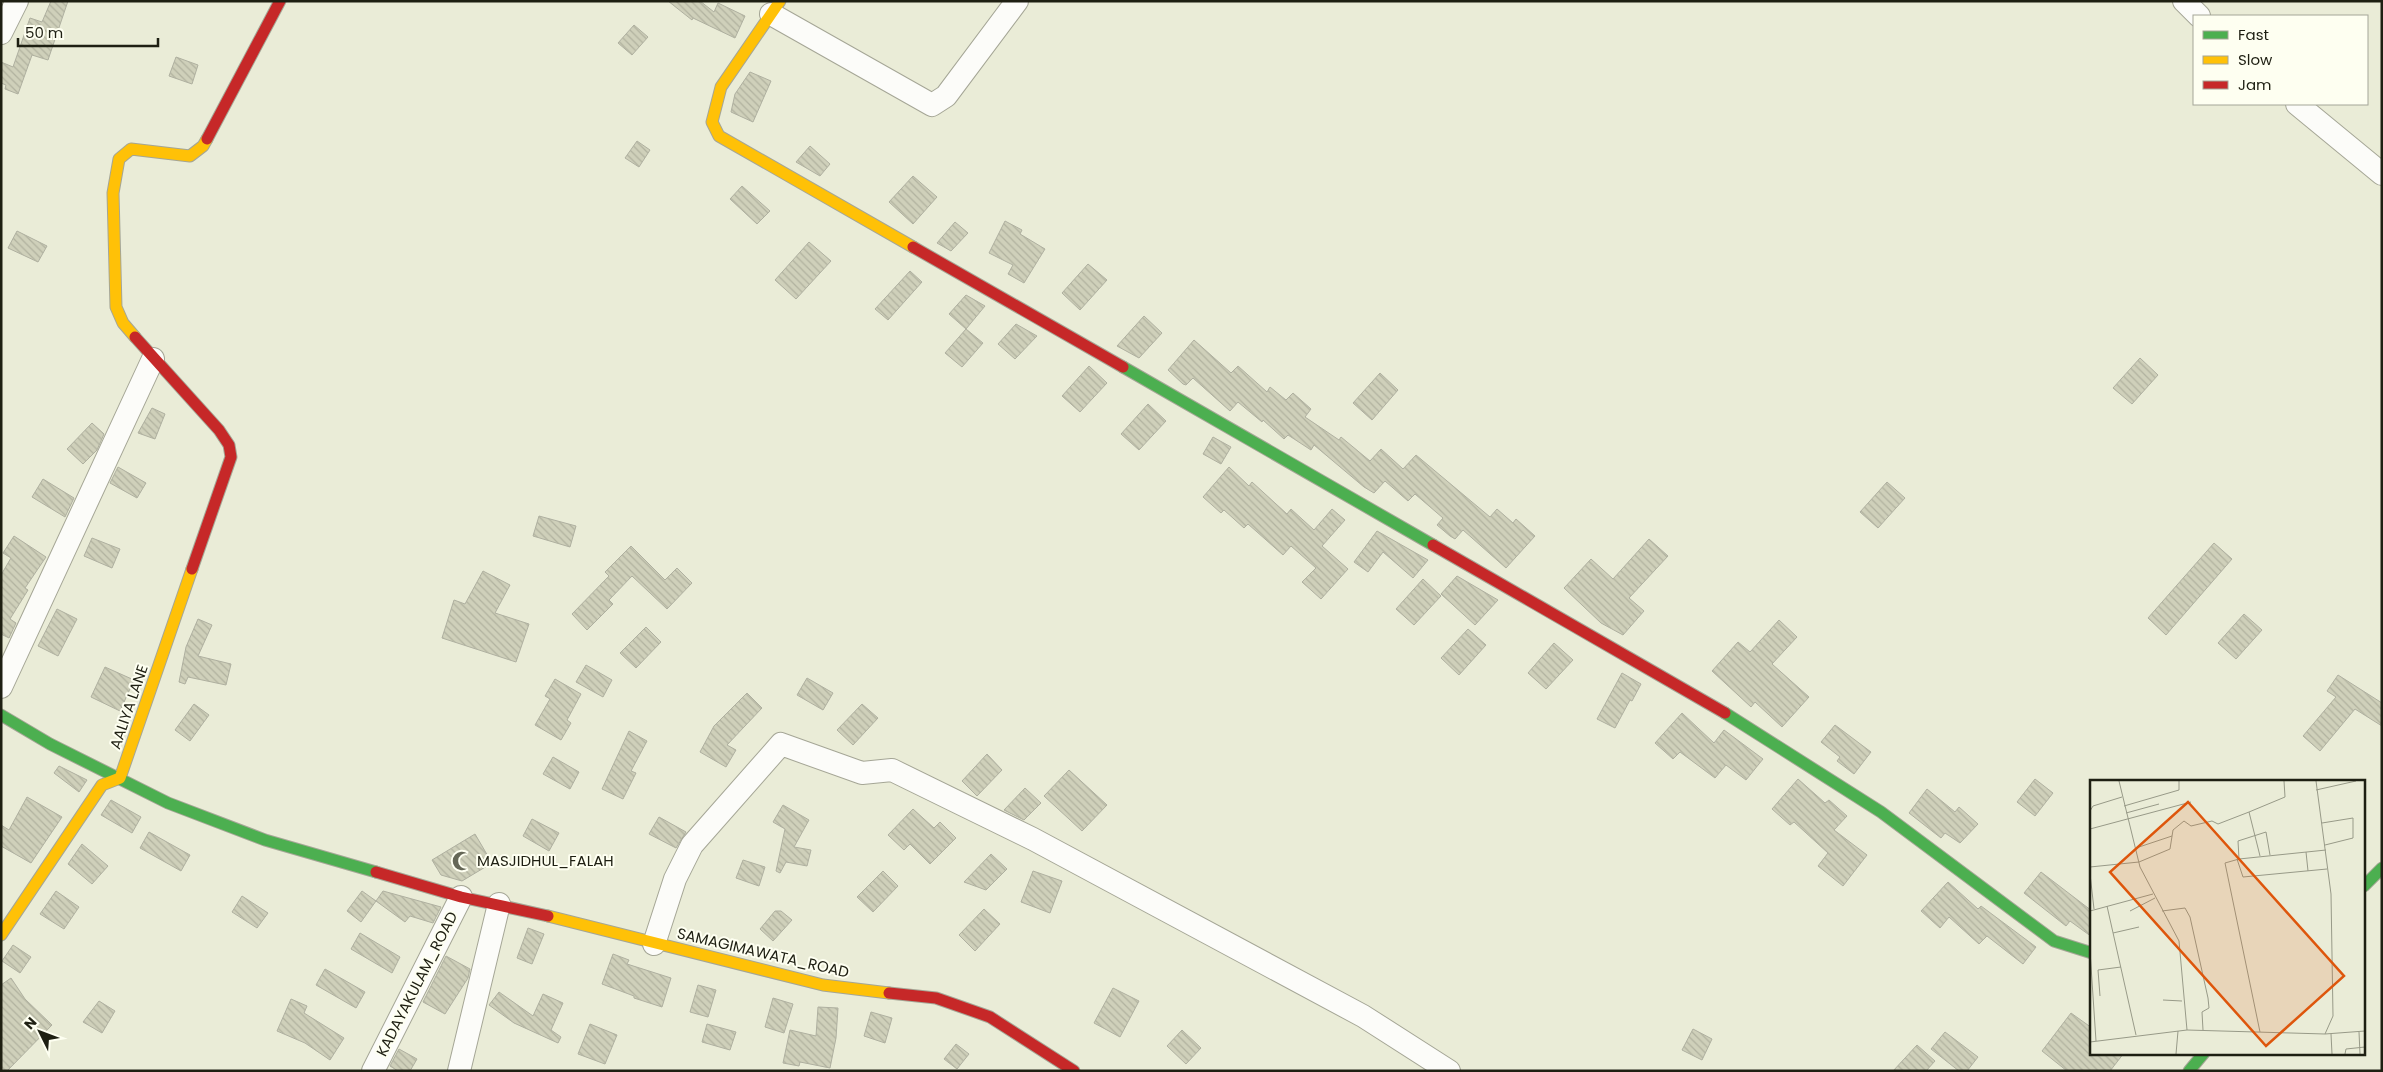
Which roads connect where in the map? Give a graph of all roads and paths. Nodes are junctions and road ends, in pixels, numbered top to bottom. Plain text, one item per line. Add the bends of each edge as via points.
1 (17, 1) edge
2 (280, 1) edge
3 (1017, 1) edge
4 (2184, 1) edge
5 (775, 8) edge
6 (2198, 15) edge
7 (1, 33) edge
8 (2298, 105) edge
9 (2382, 174) edge
10 (153, 359) junction
11 (1, 687) edge
12 (1, 715) edge
13 (120, 778) junction
14 (2382, 868) edge
15 (2366, 884) edge
16 (461, 897) junction
17 (499, 904) junction
18 (1, 935) edge
19 (654, 944) junction
20 (2090, 952) edge
21 (2203, 1054) edge
22 (373, 1071) edge
23 (459, 1071) edge
24 (1074, 1071) edge
25 (1449, 1071) edge
26 (2189, 1071) edge

1 - 7 street
2 - 10 main road via 203,146 190,156 131,149 119,159 113,193 116,307 122,323
3 - 5 street via 946,96 932,105
4 - 6 street
5 - 20 main road via 721,88 712,122 719,136 1715,706 1882,812 2054,941
8 - 9 street
10 - 11 street
10 - 13 main road, AALIYA LANE via 219,430 229,445 231,457
12 - 13 main road, SAMAGIMAWATA_ROAD via 50,744
13 - 16 main road, SAMAGIMAWATA_ROAD via 168,803 265,840
13 - 18 main road via 102,785
14 - 15 main road
16 - 17 main road, SAMAGIMAWATA_ROAD
16 - 22 street, KADAYAKULAM_ROAD
17 - 19 main road, SAMAGIMAWATA_ROAD
17 - 23 street
19 - 24 main road, SAMAGIMAWATA_ROAD via 823,985 936,998 990,1018
19 - 25 street via 676,879 692,845 781,744 862,773 892,770 910,778 1033,839 1363,1016
21 - 26 main road

